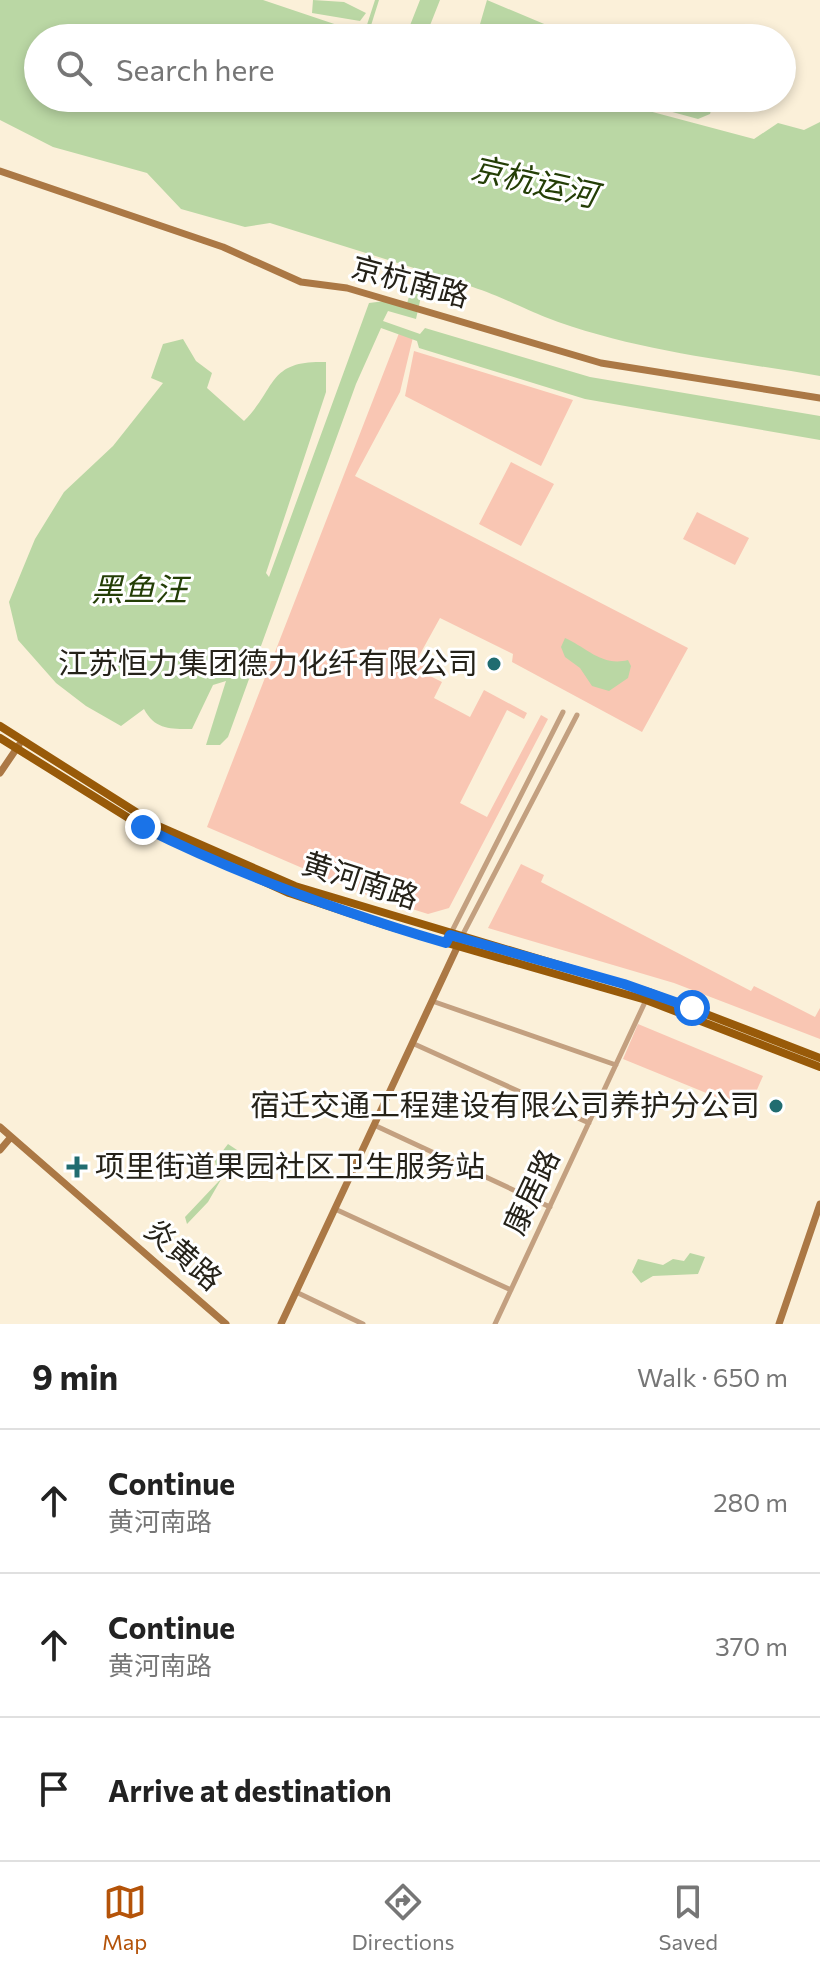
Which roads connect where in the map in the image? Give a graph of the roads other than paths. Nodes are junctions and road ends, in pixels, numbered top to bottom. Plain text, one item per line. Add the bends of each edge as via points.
1 (0, 171) edge
2 (820, 398) edge
3 (563, 712) dead end
4 (577, 715) dead end
5 (0, 726) edge
6 (0, 738) edge
7 (18, 745) junction
8 (0, 773) edge
9 (448, 939) junction
10 (459, 942) junction
11 (648, 996) junction
12 (432, 1001) junction
13 (412, 1043) junction
14 (820, 1058) edge
15 (616, 1065) junction
16 (820, 1067) edge
17 (589, 1123) junction
18 (374, 1125) junction
19 (0, 1127) edge
20 (11, 1137) junction
21 (0, 1150) edge
22 (820, 1204) edge
23 (550, 1207) junction
24 (335, 1209) junction
25 (511, 1290) junction
26 (296, 1292) junction
27 (226, 1324) edge
28 (281, 1324) edge
29 (363, 1324) edge
30 (495, 1324) edge
31 (779, 1324) edge

1 - 2 street, 京杭南路 via 223,247 301,282 347,288 601,363
3 - 9 street
4 - 10 street
5 - 7 main road, 黄河南路
6 - 7 main road, 黄河南路
7 - 8 street
7 - 9 main road, 黄河南路 via 147,820 233,861
9 - 10 main road, 黄河南路
10 - 11 main road, 黄河南路
10 - 12 street
11 - 14 main road, 黄河南路
11 - 15 street, 康居路
11 - 16 main road, 黄河南路
12 - 13 street
12 - 15 street
13 - 17 street
13 - 18 street
15 - 17 street, 康居路
17 - 23 street, 康居路
18 - 23 street
18 - 24 street
19 - 20 street, 炎黄路
20 - 21 street
20 - 27 street, 炎黄路
22 - 31 street
23 - 25 street, 康居路
24 - 25 street
24 - 26 street
25 - 30 street, 康居路
26 - 28 street
26 - 29 street

